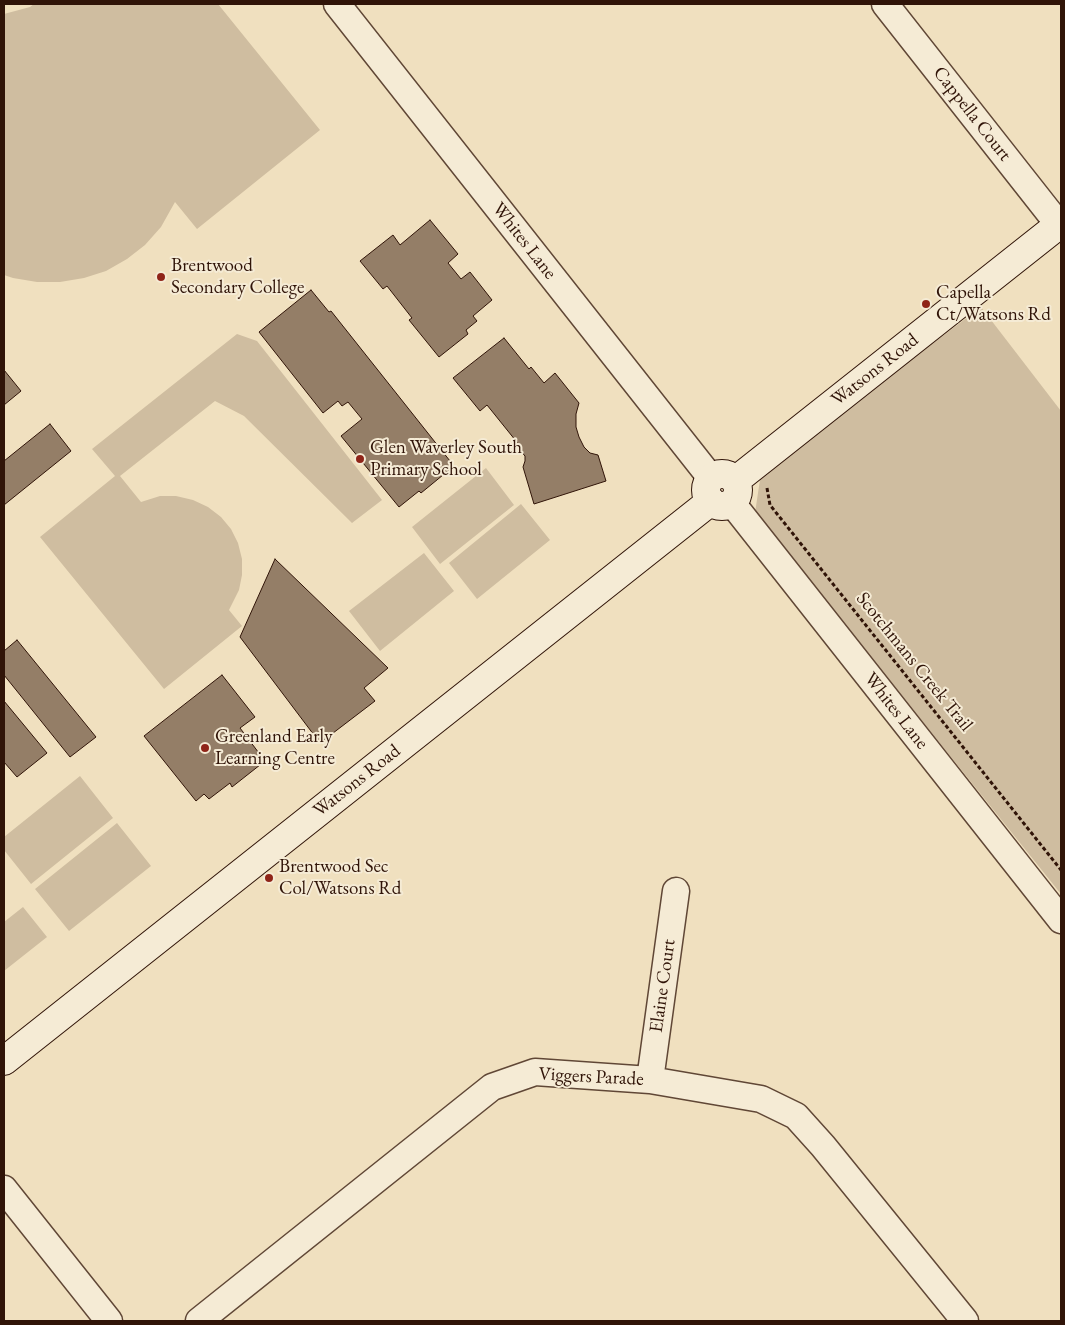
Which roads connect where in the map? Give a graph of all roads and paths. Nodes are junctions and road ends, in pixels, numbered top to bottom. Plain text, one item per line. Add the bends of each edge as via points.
1 (337, 4) edge
2 (885, 4) edge
3 (1060, 224) edge
4 (728, 486) junction
5 (1061, 870) edge
6 (676, 891) dead end
7 (1061, 920) edge
8 (4, 1062) edge
9 (650, 1080) junction
10 (4, 1189) edge
11 (109, 1321) edge
12 (199, 1321) edge
13 (965, 1321) edge

1 - 4 street, Whites Lane
2 - 3 street, Cappella Court
3 - 4 street, Watsons Road
4 - 5 path, Scotchmans Creek Trail via 767,488 770,505
4 - 7 street, Whites Lane
4 - 8 street, Watsons Road
6 - 9 street, Elaine Court
9 - 12 street, Viggers Parade via 535,1072 492,1087
9 - 13 street, Viggers Parade via 761,1100 796,1116
10 - 11 street

